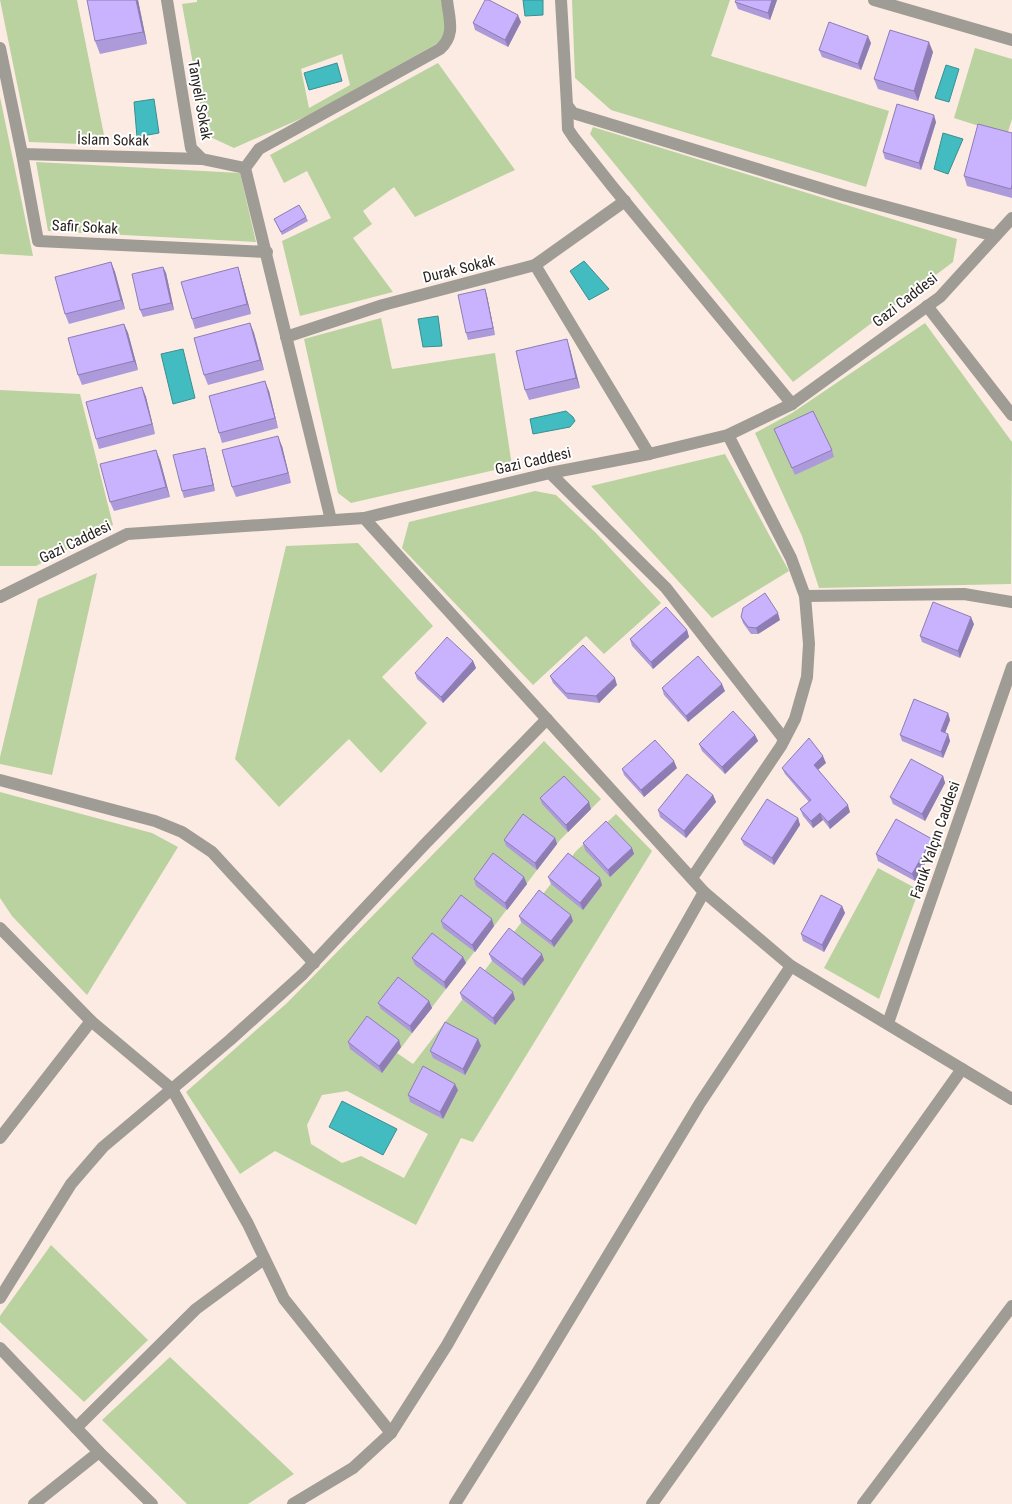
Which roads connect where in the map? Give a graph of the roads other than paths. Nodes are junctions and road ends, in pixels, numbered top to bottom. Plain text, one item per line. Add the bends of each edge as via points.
1 (167, 0) edge
2 (447, 0) edge
3 (561, 0) edge
4 (874, 0) edge
5 (1012, 40) edge
6 (0, 48) edge
7 (566, 105) junction
8 (22, 154) junction
9 (202, 159) junction
10 (245, 168) junction
11 (625, 201) junction
12 (1012, 218) edge
13 (995, 236) junction
14 (267, 252) junction
15 (535, 265) junction
16 (927, 306) junction
17 (286, 337) junction
18 (792, 404) junction
19 (1012, 415) edge
20 (728, 435) junction
21 (649, 454) junction
22 (550, 473) junction
23 (364, 518) junction
24 (331, 520) junction
25 (0, 589) edge
26 (15, 590) junction
27 (806, 596) junction
28 (0, 597) edge
29 (1012, 602) edge
30 (1012, 667) edge
31 (547, 719) junction
32 (784, 739) junction
33 (0, 780) edge
34 (692, 878) junction
35 (704, 892) junction
36 (0, 928) edge
37 (314, 962) junction
38 (791, 966) junction
39 (91, 1021) junction
40 (888, 1024) junction
41 (962, 1069) junction
42 (172, 1089) junction
43 (1012, 1099) edge
44 (0, 1138) edge
45 (264, 1259) junction
46 (0, 1298) edge
47 (1012, 1306) edge
48 (0, 1348) edge
49 (76, 1428) junction
50 (391, 1433) junction
51 (99, 1452) junction
52 (34, 1504) edge
53 (152, 1504) edge
54 (293, 1504) edge
55 (455, 1504) edge
56 (652, 1504) edge
57 (863, 1504) edge

1 - 9 street, Tanyeli Sokak via 191,148
2 - 10 street via 451,32 448,42 440,49 259,149
3 - 7 street
4 - 5 street
6 - 8 street, Safir Sokak
7 - 11 street via 568,129
7 - 13 street via 573,113 843,195
8 - 9 street, İslam Sokak
8 - 14 street, Safir Sokak via 38,241
9 - 10 street, Tanyeli Sokak
10 - 14 street
11 - 15 street, Durak Sokak
11 - 18 street
12 - 13 street, Gazi Caddesi
13 - 16 street, Gazi Caddesi via 940,297
14 - 17 street
15 - 17 street, Durak Sokak via 383,305
15 - 21 street
16 - 18 street, Gazi Caddesi
16 - 19 street
17 - 24 street
18 - 20 street, Gazi Caddesi
20 - 21 street, Gazi Caddesi
20 - 27 street via 791,558
21 - 22 street, Gazi Caddesi
22 - 23 street, Gazi Caddesi
22 - 32 street via 666,588
23 - 24 street, Gazi Caddesi
23 - 31 street
24 - 26 street, Gazi Caddesi via 127,534
25 - 26 street
26 - 28 street, Gazi Caddesi
27 - 29 street via 964,594
27 - 32 street via 807,677 795,719
30 - 40 street, Faruk Yalçın Caddesi
31 - 34 street
31 - 37 street
32 - 34 street
33 - 37 street via 155,821 182,832 212,852
34 - 35 street
35 - 38 street
35 - 50 street via 447,1345
36 - 39 street
37 - 42 street
38 - 40 street
38 - 55 street via 695,1112
39 - 42 street
39 - 44 street
40 - 41 street
41 - 43 street
41 - 56 street
42 - 45 street via 248,1224
42 - 46 street via 104,1147 71,1184
45 - 49 street via 196,1309
45 - 50 street via 284,1299
47 - 57 street
48 - 49 street
49 - 51 street
50 - 54 street via 353,1468
51 - 52 street
51 - 53 street

